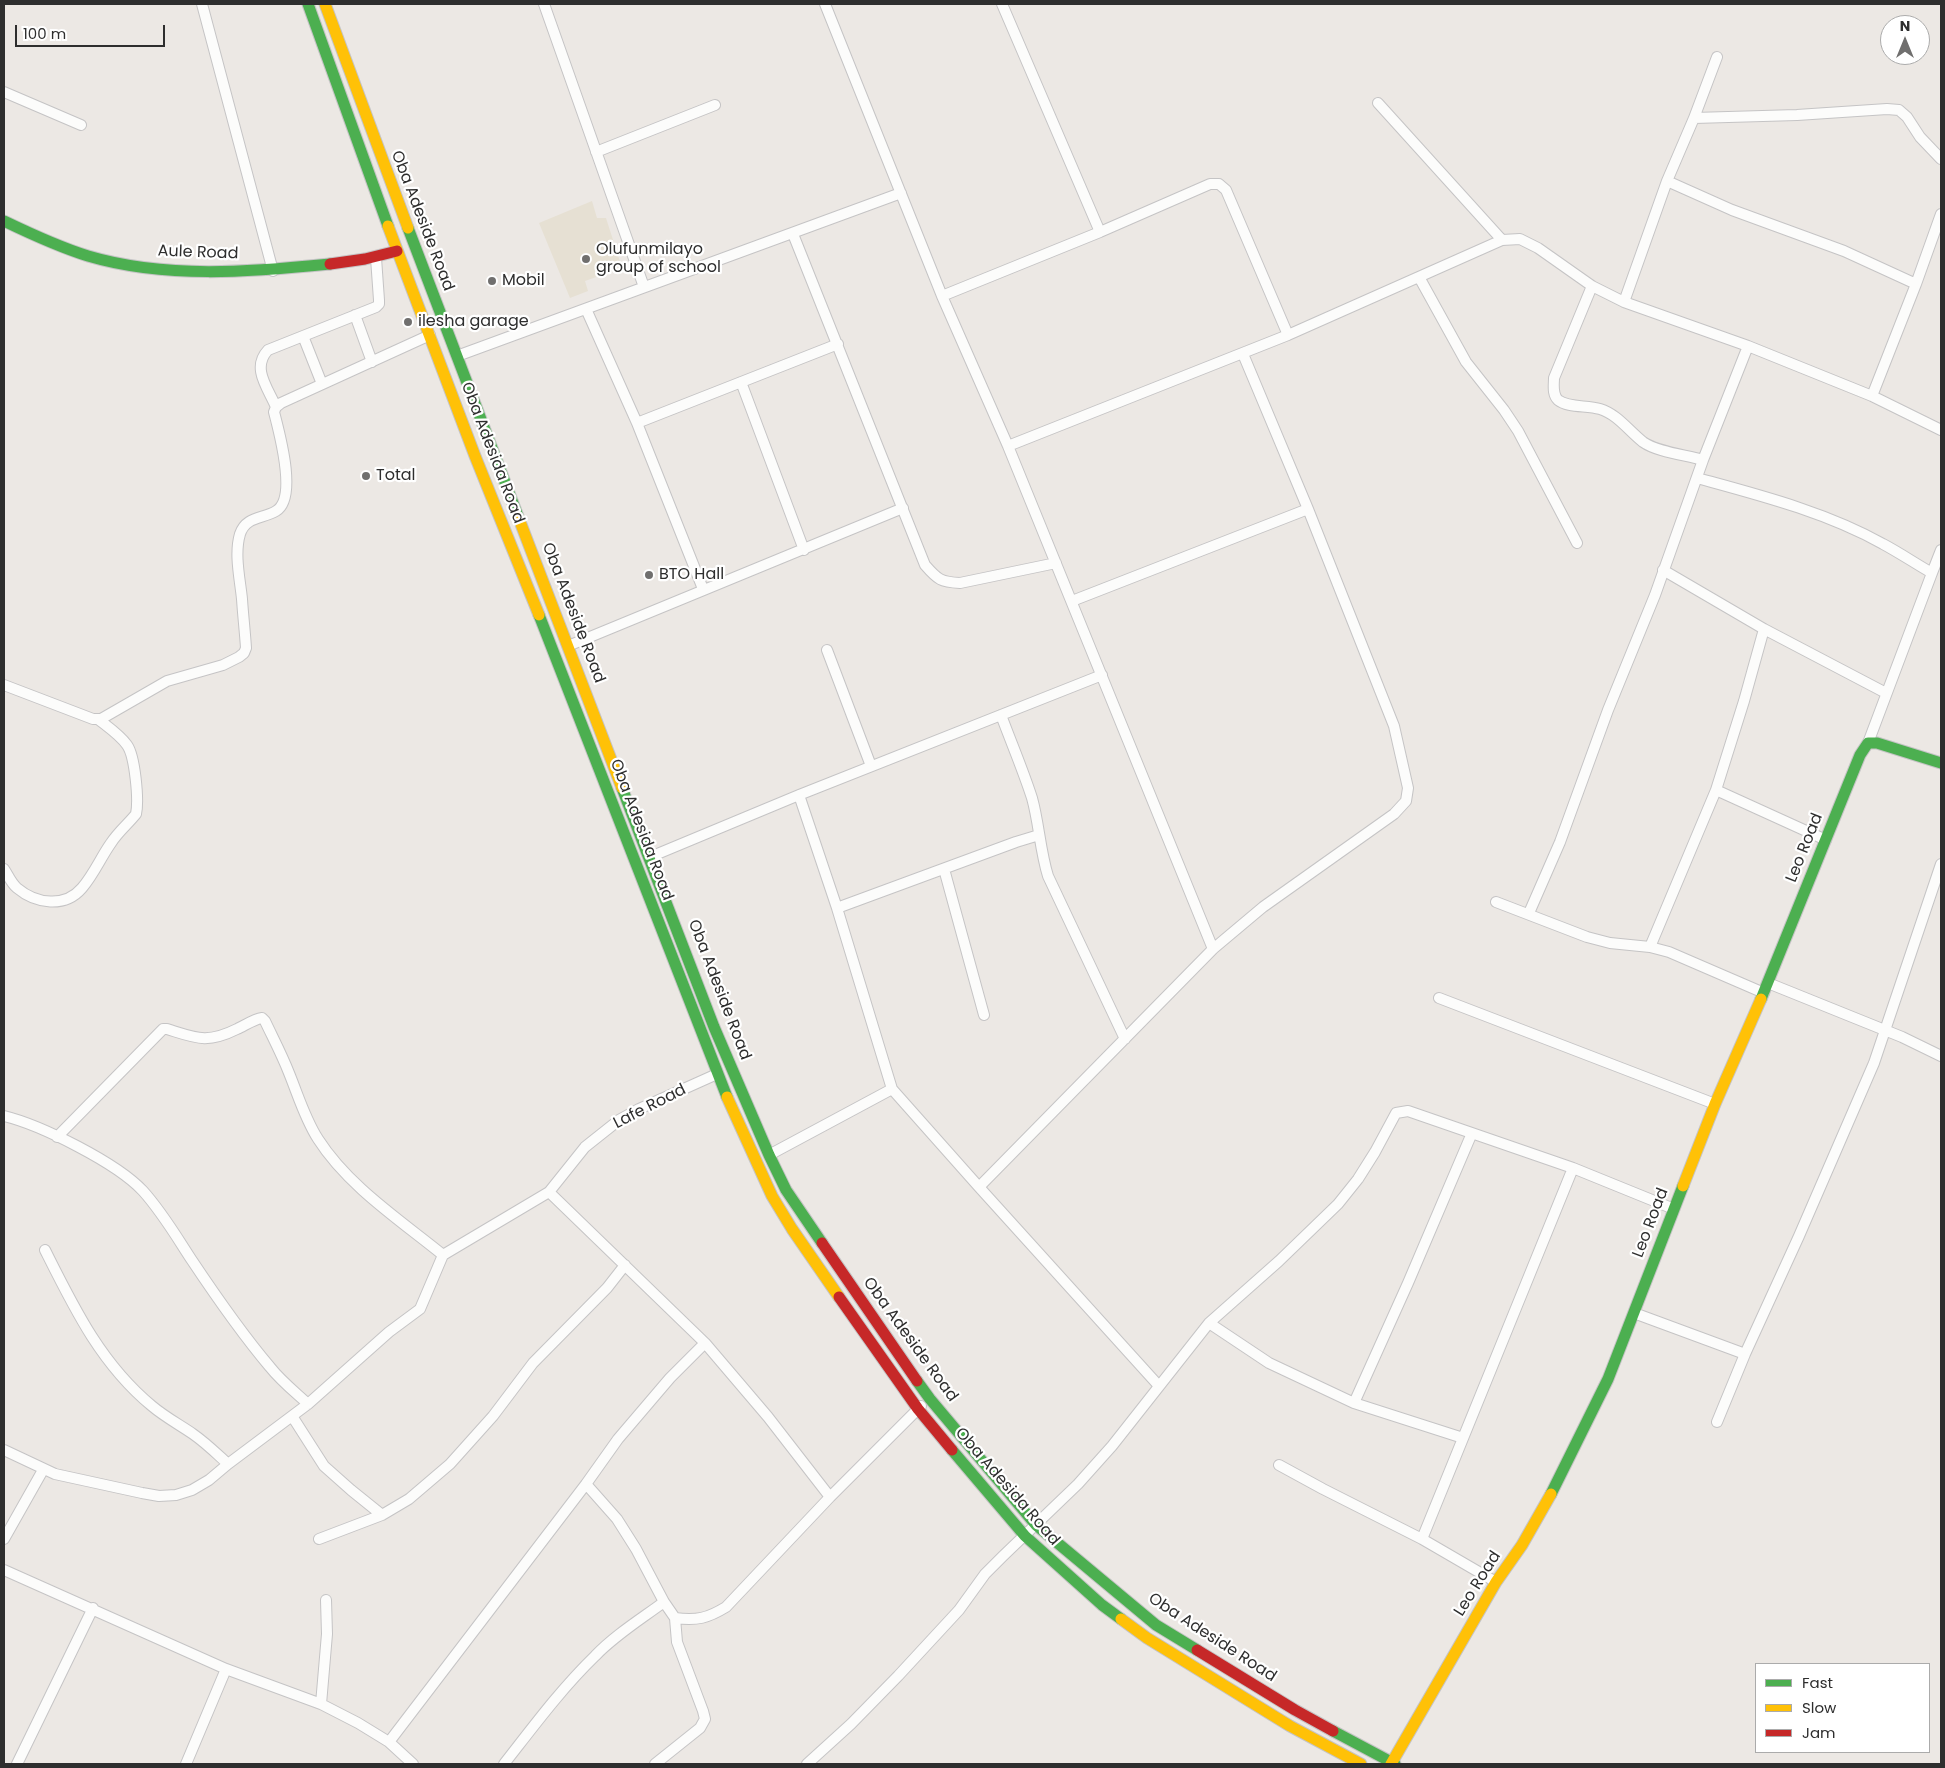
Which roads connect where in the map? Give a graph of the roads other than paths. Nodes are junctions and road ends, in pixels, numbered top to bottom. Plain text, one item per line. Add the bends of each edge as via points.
1 (202, 4) edge
2 (308, 4) edge
3 (325, 4) edge
4 (544, 4) edge
5 (825, 4) edge
6 (1002, 4) edge
7 (1717, 57) dead end
8 (4, 92) edge
9 (1378, 103) dead end
10 (715, 105) dead end
11 (1694, 118) junction
12 (81, 124) dead end
13 (596, 152) junction
14 (1941, 159) edge
15 (1667, 181) junction
16 (901, 193) junction
17 (1941, 214) edge
18 (4, 221) edge
19 (1100, 232) junction
20 (793, 234) junction
21 (1502, 240) junction
22 (397, 251) junction
23 (376, 258) junction
24 (273, 271) junction
25 (1419, 277) junction
26 (1916, 284) junction
27 (1592, 286) junction
28 (644, 287) junction
29 (942, 296) junction
30 (1624, 302) junction
31 (586, 309) junction
32 (355, 315) junction
33 (430, 335) junction
34 (1288, 335) junction
35 (303, 336) junction
36 (838, 344) junction
37 (1748, 346) junction
38 (1243, 354) junction
39 (457, 356) junction
40 (372, 362) junction
41 (741, 382) junction
42 (322, 384) junction
43 (1872, 396) junction
44 (276, 407) junction
45 (637, 423) junction
46 (1941, 430) edge
47 (1008, 446) junction
48 (1703, 460) junction
49 (1696, 478) junction
50 (903, 508) junction
51 (1308, 509) junction
52 (1577, 544) dead end
53 (804, 550) junction
54 (1941, 550) edge
55 (1056, 563) junction
56 (1663, 570) junction
57 (1932, 574) junction
58 (703, 589) junction
59 (1072, 601) junction
60 (555, 610) junction
61 (540, 616) junction
62 (1764, 629) junction
63 (568, 646) junction
64 (827, 650) dead end
65 (1102, 675) junction
66 (4, 685) edge
67 (1886, 693) junction
68 (1001, 715) junction
69 (98, 719) junction
70 (1868, 743) junction
71 (1941, 763) edge
72 (871, 766) junction
73 (1716, 790) junction
74 (799, 795) junction
75 (1039, 835) junction
76 (1826, 840) junction
77 (650, 857) junction
78 (1941, 864) edge
79 (4, 869) edge
80 (944, 869) junction
81 (661, 885) junction
82 (646, 890) junction
83 (1496, 902) dead end
84 (837, 908) junction
85 (1529, 913) junction
86 (1650, 947) junction
87 (1213, 949) junction
88 (1766, 988) junction
89 (1439, 998) dead end
90 (984, 1014) dead end
91 (1885, 1031) junction
92 (1125, 1040) junction
93 (1941, 1056) edge
94 (717, 1074) junction
95 (892, 1089) junction
96 (1715, 1104) junction
97 (4, 1116) edge
98 (1472, 1133) junction
99 (57, 1138) junction
100 (769, 1155) junction
101 (1573, 1168) junction
102 (979, 1187) junction
103 (549, 1192) junction
104 (1674, 1209) junction
105 (45, 1250) dead end
106 (443, 1255) junction
107 (625, 1265) junction
108 (1634, 1313) junction
109 (1208, 1323) junction
110 (705, 1343) junction
111 (1745, 1354) junction
112 (1158, 1386) junction
113 (930, 1399) junction
114 (1354, 1403) junction
115 (308, 1404) junction
116 (918, 1409) junction
117 (292, 1416) junction
118 (1717, 1422) dead end
119 (1463, 1438) junction
120 (4, 1450) edge
121 (228, 1464) junction
122 (1279, 1465) dead end
123 (43, 1470) junction
124 (586, 1484) junction
125 (830, 1497) junction
126 (382, 1514) junction
127 (1036, 1525) junction
128 (1025, 1536) junction
129 (4, 1539) edge
130 (319, 1539) dead end
131 (1422, 1540) junction
132 (4, 1570) edge
133 (1496, 1582) junction
134 (326, 1600) dead end
135 (664, 1602) junction
136 (93, 1608) junction
137 (675, 1618) junction
138 (226, 1669) junction
139 (321, 1704) junction
140 (389, 1742) junction
141 (17, 1764) edge
142 (186, 1764) edge
143 (413, 1764) edge
144 (504, 1764) edge
145 (655, 1764) edge
146 (807, 1764) edge
147 (1361, 1764) edge
148 (1393, 1764) edge

1 - 24 street
2 - 22 main road, Oba Adesida Road
3 - 39 main road, Oba Adeside Road
4 - 13 street
5 - 16 street
6 - 19 street
7 - 11 street
8 - 12 street
9 - 21 street
10 - 13 street
11 - 14 street via 1899,110
11 - 15 street
13 - 28 street
15 - 26 street via 1732,210 1844,251
15 - 30 street
16 - 20 street
16 - 29 street
17 - 26 street
18 - 24 main road, Aule Road via 49,242 102,260 162,270
19 - 29 street
19 - 34 street via 1210,184 1219,184 1226,190
20 - 28 street
20 - 36 street
21 - 25 street
21 - 27 street via 1520,239 1538,248
22 - 23 main road, Aule Road
22 - 33 main road, Oba Adesida Road
23 - 24 main road, Aule Road
23 - 32 street via 379,304
25 - 34 street
25 - 52 street via 1466,362 1518,431
26 - 43 street
27 - 30 street
27 - 48 street via 1554,378 1556,398 1564,403 1600,409 1652,446
28 - 31 street
29 - 47 street
30 - 37 street
31 - 39 street
31 - 45 street
32 - 35 street
32 - 40 street
33 - 40 street
33 - 61 main road, Oba Adesida Road
34 - 38 street
35 - 42 street
35 - 44 street via 268,350 259,362
36 - 41 street
36 - 50 street
37 - 43 street
37 - 48 street
38 - 47 street
38 - 51 street
39 - 60 main road, Oba Adeside Road
40 - 42 street
41 - 45 street
41 - 53 street
42 - 44 street
43 - 46 street
44 - 69 street via 274,412 284,450 284,500 275,511 247,522 239,536 244,653 223,665 167,681
45 - 58 street
47 - 55 street
48 - 49 street
49 - 56 street
49 - 57 street via 1778,501 1852,528
50 - 53 street
50 - 55 street via 925,566 944,582 960,583
51 - 59 street
51 - 87 street via 1394,726 1407,777 1406,802 1394,814 1263,907
53 - 58 street
54 - 57 street
55 - 59 street
56 - 62 street
56 - 85 street via 1560,842
57 - 67 street
58 - 63 street
59 - 65 street
60 - 61 main road
60 - 63 main road, Oba Adeside Road
61 - 82 main road, Oba Adesida Road
62 - 67 street
62 - 73 street
63 - 77 main road, Oba Adeside Road
64 - 72 street
65 - 68 street
65 - 87 street
66 - 69 street
67 - 70 street
68 - 72 street
68 - 75 street via 1032,797
69 - 79 street via 130,751 136,814 114,838 81,890 58,902 38,900 16,887
70 - 71 main road via 1887,745
70 - 76 main road, Leo Road via 1860,755
72 - 74 street
73 - 76 street
73 - 86 street
74 - 77 street
74 - 84 street
75 - 80 street
75 - 92 street via 1041,853 1055,892
76 - 88 main road, Leo Road
77 - 81 main road, Oba Adeside Road
78 - 91 street
80 - 84 street
80 - 90 street
81 - 82 main road
81 - 100 main road, Oba Adeside Road via 714,1026
82 - 94 main road, Oba Adesida Road
83 - 85 street
84 - 95 street
85 - 86 street via 1587,937
86 - 88 street
87 - 92 street
88 - 91 street
88 - 96 main road, Leo Road
89 - 96 street
91 - 93 street
91 - 111 street via 1803,1227
92 - 102 street
94 - 103 street, Lafe Road via 619,1120 585,1147
94 - 116 main road, Oba Adesida Road via 772,1196
95 - 100 street
95 - 102 street
96 - 104 main road, Leo Road
97 - 99 street
98 - 101 street
98 - 109 street via 1408,1111 1396,1113 1358,1179 1338,1204 1280,1261
98 - 114 street
99 - 106 street via 163,1029 211,1039 262,1018 289,1071 309,1122 327,1152 369,1195
99 - 115 street via 126,1175 143,1191 270,1368
100 - 113 main road, Oba Adeside Road via 803,1217
101 - 104 street
101 - 119 street
102 - 112 street
103 - 106 street
103 - 107 street
104 - 108 main road, Leo Road
105 - 121 street via 80,1319 108,1361 152,1406 206,1444
106 - 115 street via 420,1309 389,1332
107 - 110 street
107 - 126 street via 608,1288 532,1363 450,1464 409,1499
108 - 111 street
108 - 133 main road, Leo Road via 1608,1380 1574,1450 1522,1545
109 - 112 street
109 - 114 street via 1270,1363
110 - 124 street via 648,1403
110 - 125 street
111 - 118 street
112 - 127 street via 1112,1446
113 - 116 street
113 - 127 main road, Oba Adeside Road
114 - 119 street
115 - 117 street
116 - 125 street
116 - 128 main road, Oba Adesida Road
117 - 121 street
117 - 126 street via 324,1466
119 - 131 street
120 - 123 street
121 - 123 street via 192,1490 158,1496
122 - 131 street
123 - 129 street
124 - 135 street via 617,1518
124 - 140 street
125 - 137 street via 726,1607 711,1616 691,1620
126 - 130 street
127 - 128 street
127 - 148 main road, Oba Adeside Road via 1156,1625 1295,1710
128 - 146 street via 986,1574 959,1610 898,1676
128 - 147 main road, Oba Adesida Road via 1102,1605 1147,1638 1290,1726
131 - 133 street
132 - 136 street
133 - 148 main road, Leo Road
134 - 139 street via 327,1634
135 - 137 street
135 - 144 street via 595,1656 544,1712
136 - 138 street
136 - 141 street
137 - 145 street via 676,1642 705,1719 700,1728
138 - 139 street
138 - 142 street
139 - 140 street
140 - 143 street

